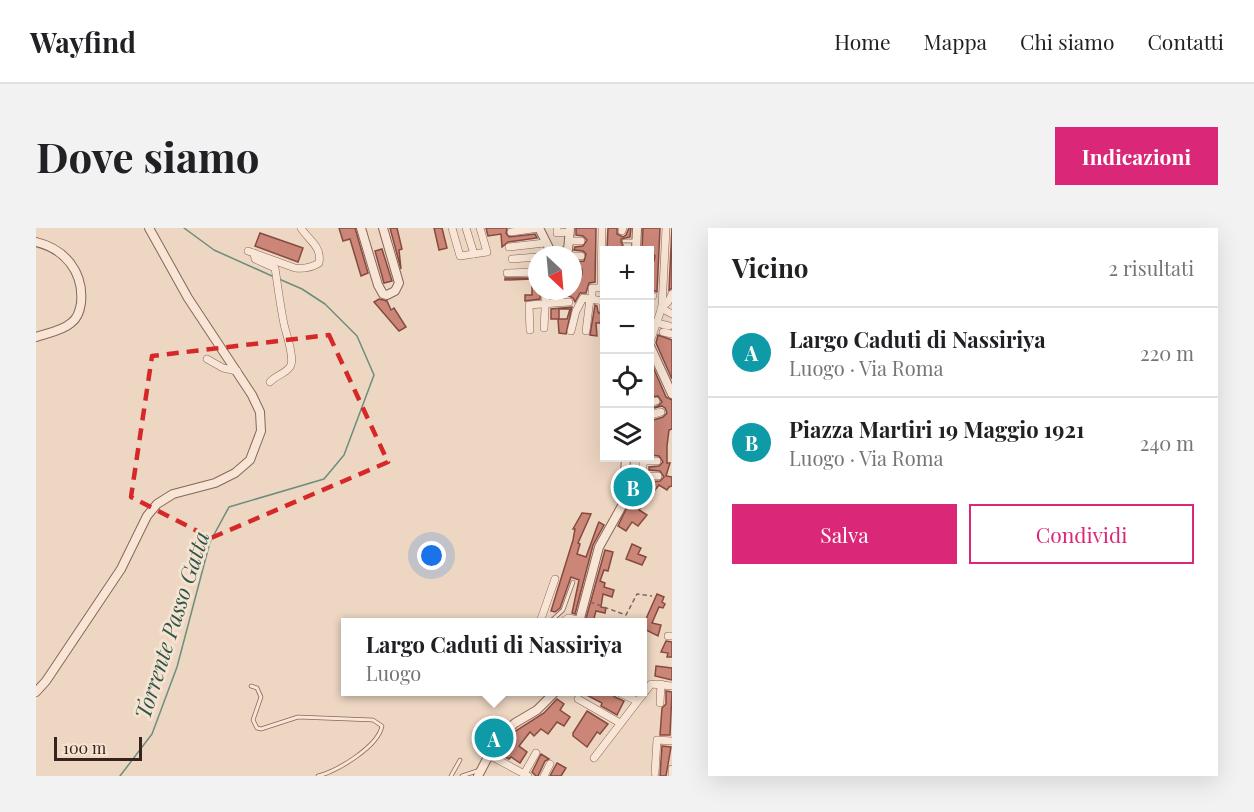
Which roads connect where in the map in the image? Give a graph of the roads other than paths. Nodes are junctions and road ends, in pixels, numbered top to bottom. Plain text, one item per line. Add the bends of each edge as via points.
1 (149, 228) edge
2 (300, 228) edge
3 (361, 228) edge
4 (383, 228) edge
5 (452, 228) edge
6 (466, 228) edge
7 (480, 228) edge
8 (539, 228) edge
9 (556, 228) edge
10 (602, 228) edge
11 (637, 228) edge
12 (668, 231) edge
13 (511, 232) dead end
14 (570, 234) edge
15 (581, 241) dead end
16 (624, 241) dead end
17 (36, 242) edge
18 (547, 246) edge
19 (636, 246) edge
20 (510, 247) dead end
21 (528, 248) edge
22 (474, 254) junction
23 (528, 258) edge
24 (512, 259) dead end
25 (528, 272) edge
26 (507, 273) dead end
27 (672, 295) edge
28 (591, 299) junction
29 (600, 300) edge
30 (558, 302) joint
31 (569, 302) dead end
32 (546, 303) junction
33 (662, 307) junction
34 (672, 314) edge
35 (657, 323) junction
36 (669, 326) dead end
37 (544, 328) dead end
38 (531, 330) dead end
39 (571, 331) dead end
40 (586, 331) dead end
41 (654, 332) edge
42 (663, 332) dead end
43 (672, 334) edge
44 (36, 336) edge
45 (654, 353) edge
46 (207, 359) dead end
47 (237, 371) junction
48 (270, 382) dead end
49 (672, 394) edge
50 (661, 412) dead end
51 (654, 414) edge
52 (654, 461) edge
53 (657, 461) dead end
54 (626, 462) edge
55 (643, 462) edge
56 (625, 473) junction
57 (637, 473) junction
58 (658, 476) dead end
59 (624, 494) junction
60 (555, 579) dead end
61 (573, 582) dead end
62 (541, 618) edge
63 (554, 618) edge
64 (580, 618) edge
65 (661, 684) junction
66 (251, 686) dead end
67 (672, 686) edge
68 (647, 689) edge
69 (36, 692) edge
70 (551, 696) edge
71 (626, 696) edge
72 (641, 696) edge
73 (578, 699) dead end
74 (637, 701) junction
75 (660, 703) dead end
76 (620, 723) junction
77 (672, 741) edge
78 (536, 753) dead end
79 (489, 755) junction
80 (594, 758) dead end
81 (460, 760) dead end
82 (550, 764) dead end
83 (672, 769) edge
84 (480, 773) edge
85 (656, 773) dead end
86 (526, 775) edge
87 (318, 776) edge
88 (451, 776) edge
89 (462, 776) edge
90 (544, 776) edge
91 (672, 776) edge

1 - 47 street via 188,298
2 - 48 street via 319,250 320,260 315,266 295,268 251,252 255,259 274,268 292,358 291,367
3 - 4 street via 378,285 387,295 399,283
5 - 22 street via 460,256
6 - 22 street
7 - 22 street via 487,252
8 - 13 street
8 - 18 street
9 - 14 street via 557,233
10 - 28 street via 601,288 592,288
11 - 19 street
12 - 33 street
14 - 15 street
16 - 19 lane
17 - 44 street via 63,254 79,276 82,290 80,310 71,323
20 - 21 street
23 - 24 street
25 - 26 street
27 - 33 street
28 - 29 street
28 - 39 street via 580,301
28 - 40 street
30 - 31 street
30 - 32 street
32 - 37 street
32 - 38 street via 536,300 529,305
33 - 34 street
33 - 35 street
35 - 36 street
35 - 41 street
42 - 43 street
45 - 49 street
46 - 47 street
47 - 69 street via 262,421 250,460 226,478 173,494 157,504 121,569
50 - 51 street
52 - 53 street
54 - 56 street
55 - 57 street via 643,471
56 - 57 street
56 - 59 street
57 - 58 street
57 - 59 street
59 - 64 street via 623,504 599,547
60 - 62 street
61 - 63 lane via 563,610
65 - 67 street
65 - 68 street via 651,684
65 - 75 street
66 - 87 lane via 257,688 261,697 253,720 257,728 298,717 373,720 382,726 364,750 337,769
70 - 79 street via 515,723
71 - 74 street
72 - 74 street
73 - 76 street
74 - 76 street
76 - 80 street
77 - 85 street via 657,740
78 - 86 street
79 - 84 street
79 - 86 street
81 - 88 lane
82 - 90 street
83 - 91 street
84 - 89 lane

